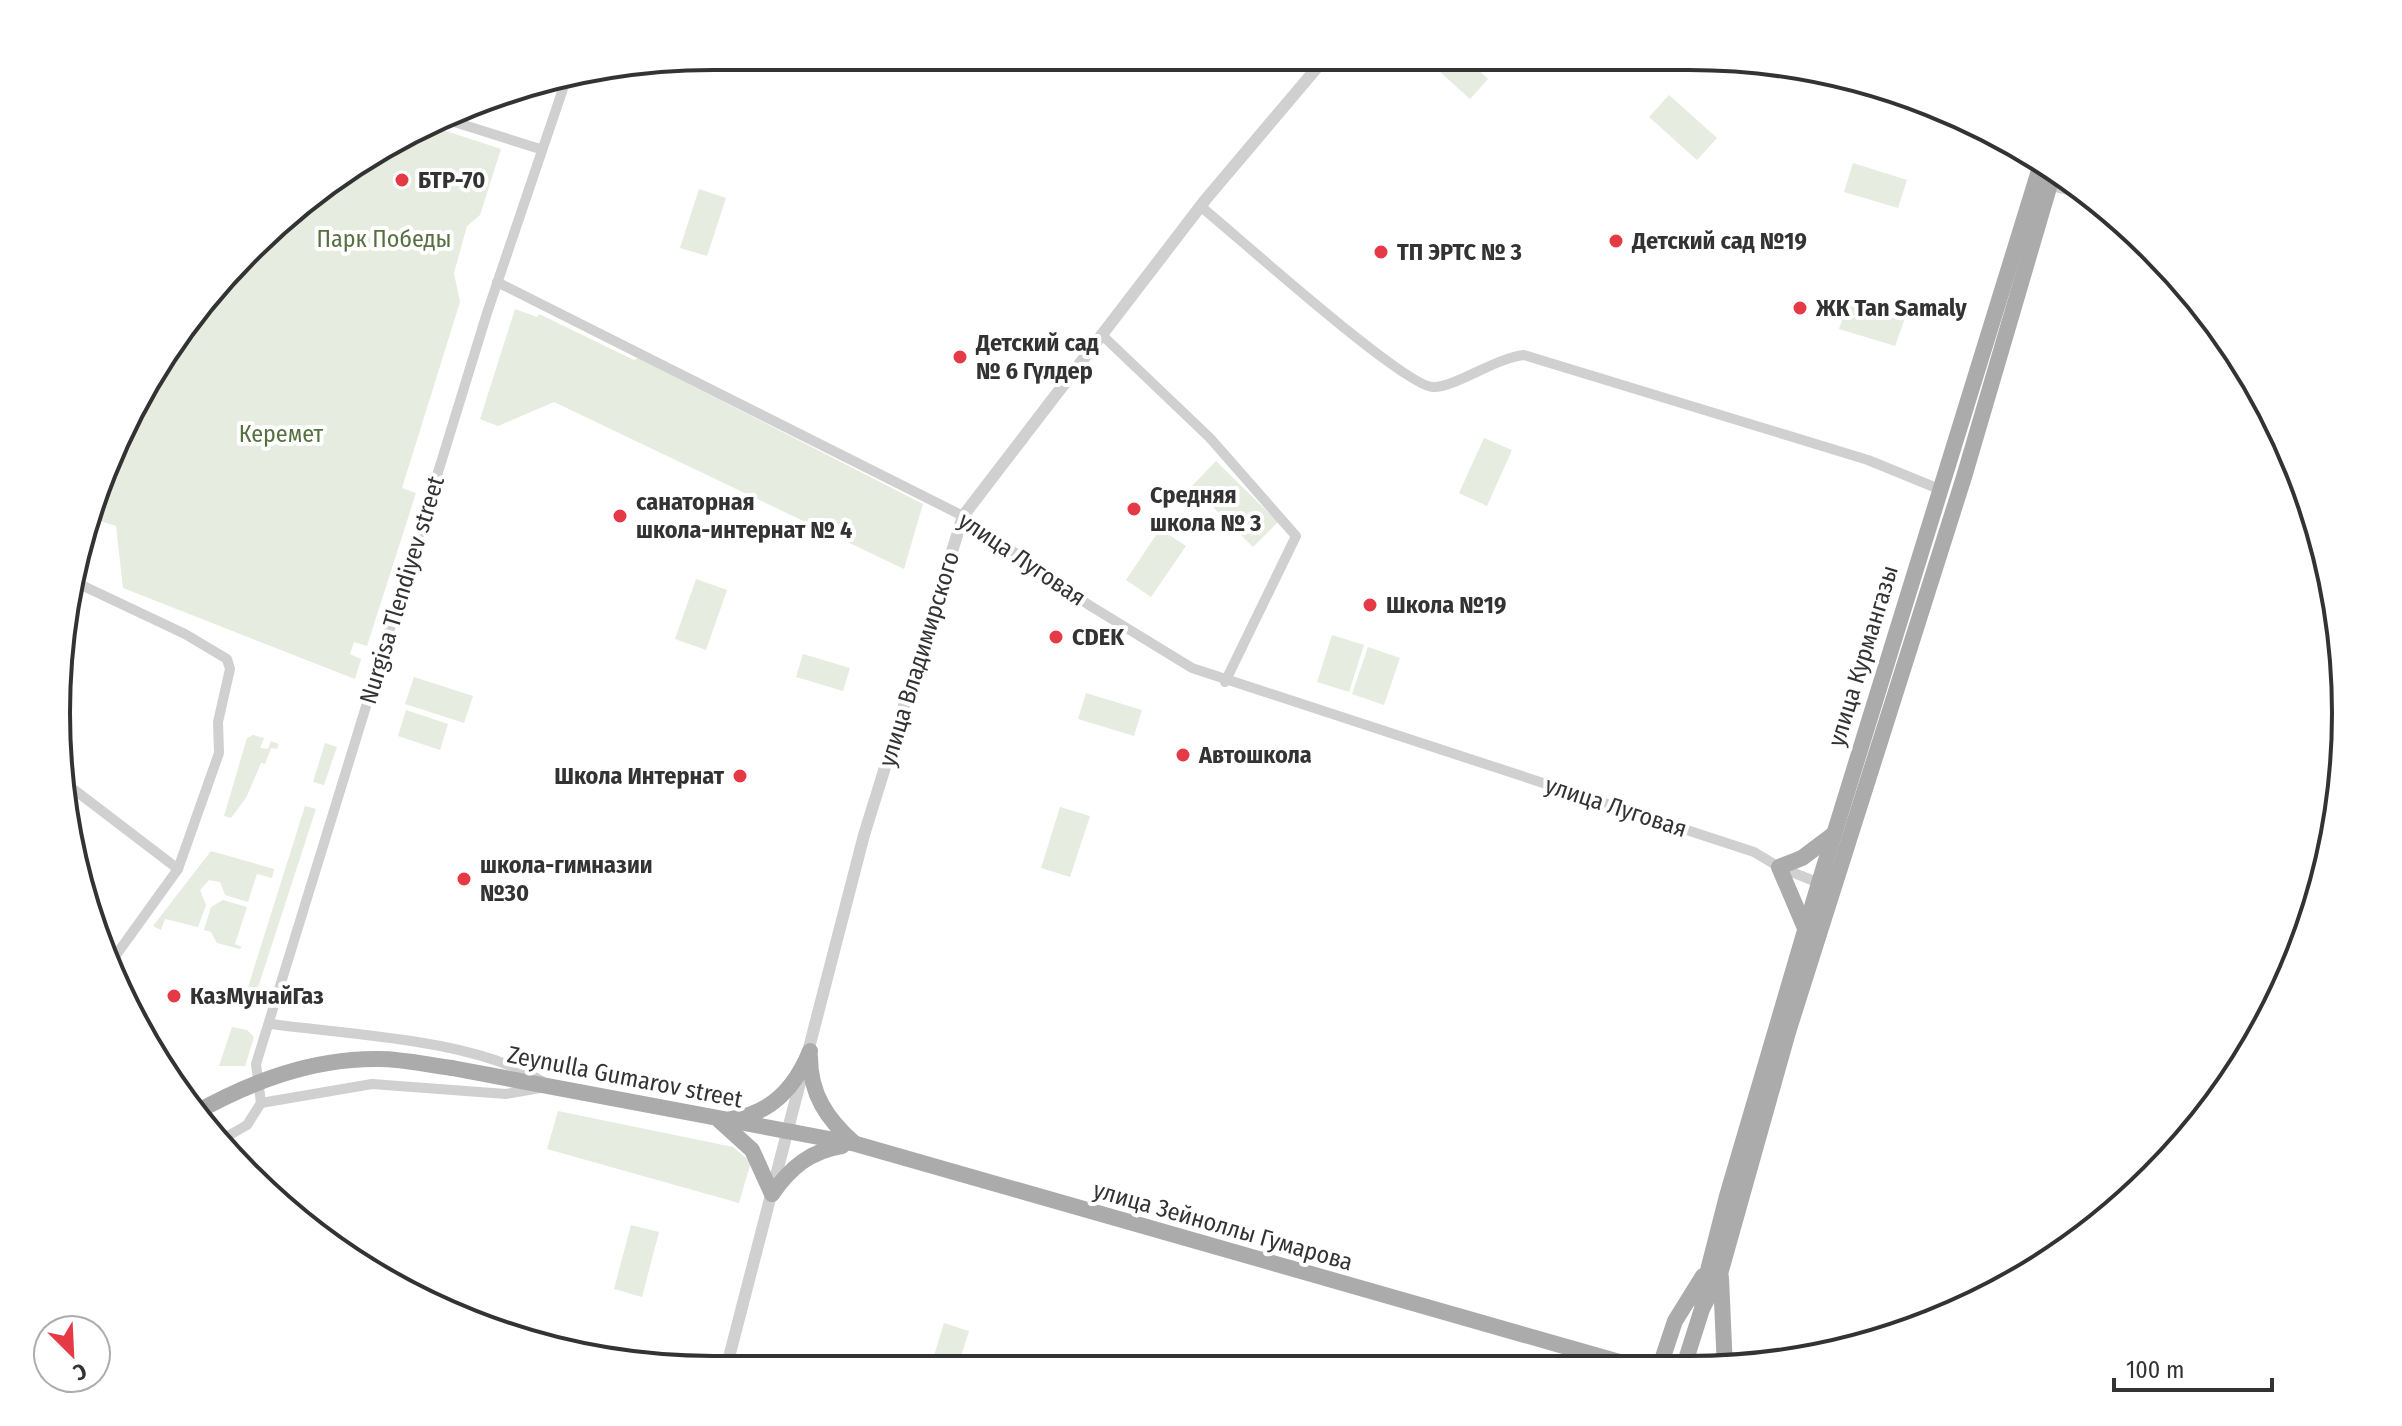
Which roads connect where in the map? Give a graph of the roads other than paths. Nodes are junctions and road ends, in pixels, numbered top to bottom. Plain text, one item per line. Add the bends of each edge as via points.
1 (1315, 70) edge
2 (563, 88) edge
3 (458, 123) edge
4 (540, 149) junction
5 (2041, 175) edge
6 (2046, 178) edge
7 (2041, 184) junction
8 (2060, 189) edge
9 (1200, 206) junction
10 (497, 282) junction
11 (1101, 334) junction
12 (1939, 489) junction
13 (963, 516) junction
14 (83, 586) edge
15 (1225, 682) junction
16 (75, 791) edge
17 (1834, 834) junction
18 (1779, 867) junction
19 (178, 869) junction
20 (1827, 886) junction
21 (1806, 929) junction
22 (117, 954) edge
23 (1795, 989) junction
24 (271, 1024) junction
25 (810, 1051) junction
26 (550, 1087) junction
27 (261, 1103) junction
28 (205, 1107) edge
29 (719, 1120) junction
30 (789, 1133) junction
31 (229, 1136) edge
32 (856, 1144) junction
33 (772, 1194) junction
34 (1714, 1272) junction
35 (1723, 1355) edge
36 (729, 1356) edge
37 (1598, 1356) edge
38 (1663, 1356) edge
39 (1687, 1356) edge

1 - 9 street, улица Владимирского
2 - 4 street, Nurgisa Tlendiyev street
3 - 4 street
4 - 10 street, Nurgisa Tlendiyev street
5 - 7 main road, улица Курмангазы
6 - 7 main road, улица Курмангазы
7 - 8 street
7 - 12 main road, улица Курмангазы
7 - 20 main road, улица Курмангазы via 1964,477
9 - 11 street, улица Владимирского
9 - 12 street via 1384,360 1425,386 1438,388 1505,357 1524,355 1868,460
10 - 13 street, улица Луговая
10 - 24 street, Nurgisa Tlendiyev street
11 - 13 street, улица Владимирского
11 - 15 street via 1210,438 1296,536
12 - 17 main road, улица Курмангазы
13 - 15 street, улица Луговая via 1089,605 1192,668
13 - 25 street, улица Владимирского via 864,835
14 - 19 street via 227,659 219,753
15 - 18 street, улица Луговая via 1754,852
16 - 19 street
17 - 18 main road via 1802,858
17 - 20 main road, улица Курмангазы
18 - 20 street, улица Луговая
18 - 21 main road
19 - 22 street
20 - 21 main road, улица Курмангазы
20 - 23 main road, улица Курмангазы
21 - 23 main road, улица Курмангазы
23 - 34 main road, улица Курмангазы
24 - 26 street via 455,1050 515,1065
24 - 27 street, Nurgisa Tlendiyev street via 256,1064
25 - 29 main road via 790,1088 774,1102 738,1118
25 - 30 street, улица Владимирского
25 - 32 main road via 820,1103
26 - 27 street via 506,1094 372,1084
26 - 28 main road, Zeynulla Gumarov street, bridge via 379,1059 311,1066 245,1085
26 - 29 main road, Zeynulla Gumarov street
27 - 31 street via 247,1125
29 - 30 main road, Zeynulla Gumarov street
29 - 33 main road via 752,1150
30 - 32 main road, улица Зейноллы Гумарова
30 - 33 street, улица Владимирского
32 - 33 main road via 804,1158
32 - 37 main road, улица Зейноллы Гумарова
33 - 36 street, улица Владимирского
34 - 35 main road
34 - 38 main road via 1675,1321
34 - 39 main road, улица Курмангазы via 1713,1294 1702,1309

